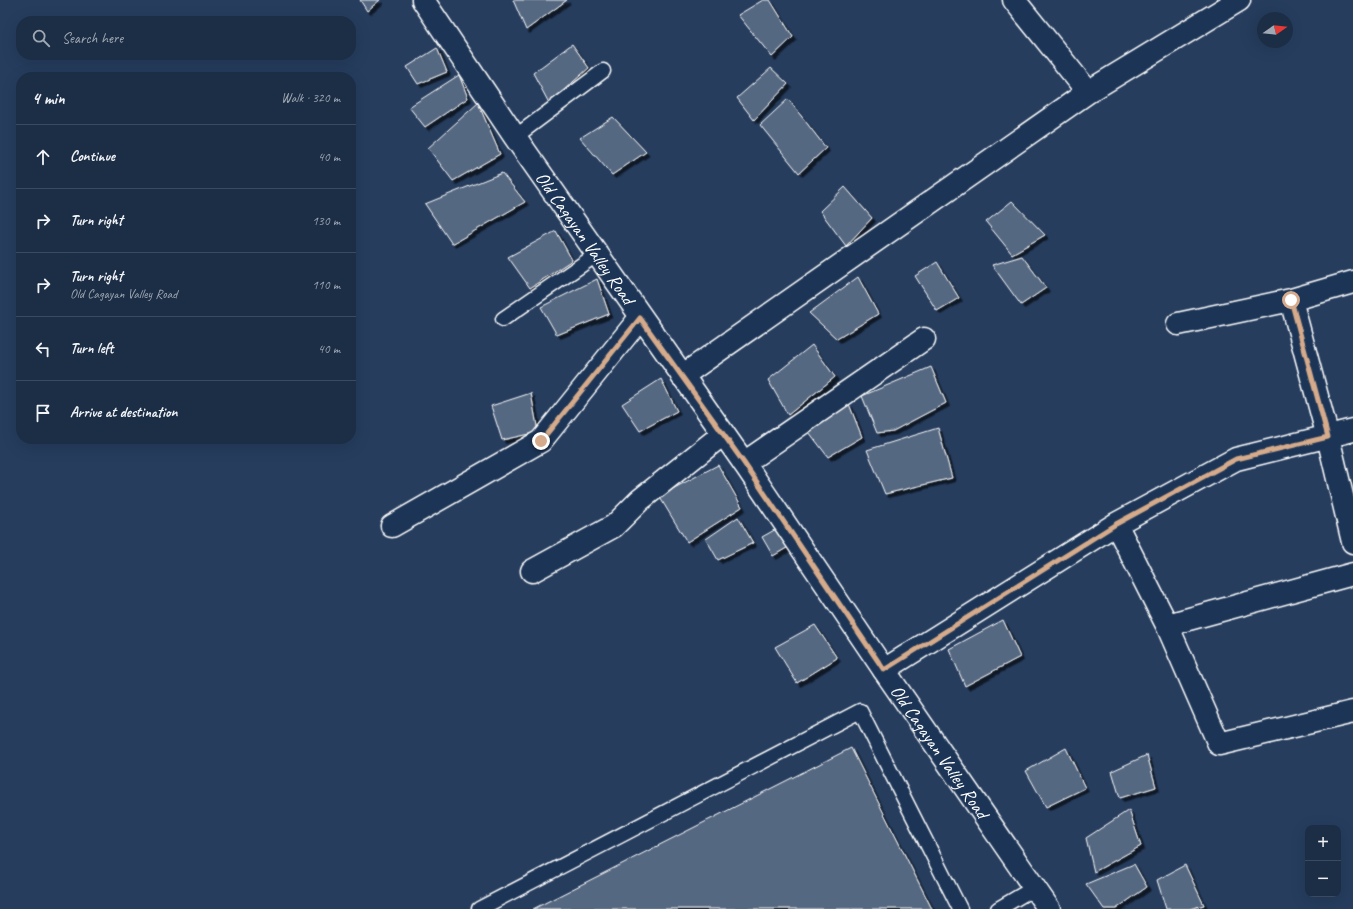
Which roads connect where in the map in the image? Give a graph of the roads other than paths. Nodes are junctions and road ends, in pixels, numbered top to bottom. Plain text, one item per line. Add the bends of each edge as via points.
1 (423, 0) edge
2 (1014, 0) edge
3 (1239, 0) edge
4 (603, 70) dead end
5 (1088, 92) junction
6 (514, 137) junction
7 (596, 255) junction
8 (1353, 282) edge
9 (1291, 300) junction
10 (640, 318) junction
11 (503, 319) dead end
12 (1178, 324) dead end
13 (924, 339) dead end
14 (682, 376) junction
15 (1353, 430) edge
16 (723, 434) junction
17 (1328, 437) junction
18 (744, 463) junction
19 (1116, 524) junction
20 (392, 526) dead end
21 (1353, 542) edge
22 (532, 571) dead end
23 (1353, 574) edge
24 (1167, 625) junction
25 (884, 670) junction
26 (1353, 712) edge
27 (1034, 888) junction
28 (480, 909) edge
29 (960, 909) edge
30 (998, 909) edge
31 (1049, 909) edge

1 - 6 street, Old Cagayan Valley Road
2 - 5 street
3 - 5 street
4 - 6 lane
5 - 14 street
6 - 7 street, Old Cagayan Valley Road
7 - 10 street, Old Cagayan Valley Road
7 - 11 lane
8 - 9 street
9 - 12 street
9 - 17 street
10 - 14 street, Old Cagayan Valley Road
10 - 20 street via 541,441
13 - 18 street
14 - 16 street, Old Cagayan Valley Road
15 - 17 street
16 - 18 street, Old Cagayan Valley Road
16 - 22 street via 640,500 614,526
17 - 19 street via 1236,459
17 - 21 street
18 - 25 street, Old Cagayan Valley Road
19 - 24 street
19 - 25 street
23 - 24 street
24 - 26 street via 1219,744
25 - 27 street, Old Cagayan Valley Road
27 - 30 lane
27 - 31 street, Old Cagayan Valley Road
28 - 29 lane via 860,712

